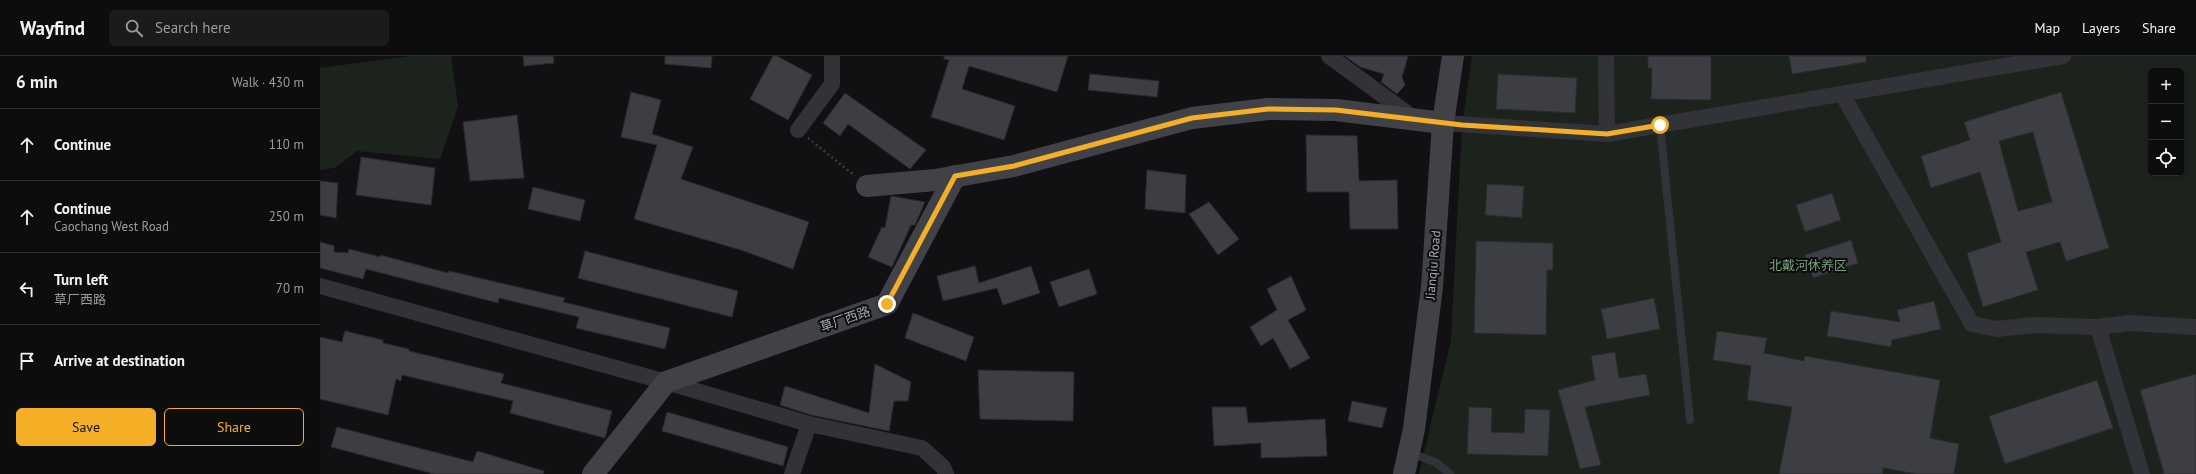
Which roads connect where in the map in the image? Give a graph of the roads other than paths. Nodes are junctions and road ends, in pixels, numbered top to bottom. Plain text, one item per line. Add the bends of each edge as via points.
1 (832, 56) edge
2 (1329, 56) edge
3 (1454, 56) edge
4 (1606, 56) edge
5 (2063, 56) edge
6 (1842, 94) junction
7 (1415, 119) junction
8 (1443, 123) junction
9 (1660, 125) junction
10 (798, 130) road end
11 (1607, 134) junction
12 (955, 176) junction
13 (867, 186) road end
14 (320, 286) edge
15 (2098, 327) junction
16 (2196, 327) edge
17 (666, 382) junction
18 (1690, 420) dead end
19 (809, 424) junction
20 (1409, 452) junction
21 (592, 474) edge
22 (792, 474) edge
23 (946, 474) edge
24 (1404, 474) edge
25 (1450, 474) edge
26 (2142, 474) edge

1 - 10 street via 832,84
2 - 7 street
3 - 8 main road, Jianqiu Road
4 - 11 street
5 - 6 street
6 - 9 street
6 - 15 street via 1972,324 1998,329 2034,325
7 - 8 main road
7 - 12 main road via 1336,110 1268,109 1192,118 1014,166
8 - 11 street
8 - 20 main road, Jianqiu Road via 1432,287
9 - 11 street
9 - 18 lane
12 - 13 main road
12 - 17 main road, 草厂西路 via 887,304
14 - 17 street
15 - 16 street via 2129,323
15 - 26 street
17 - 19 street
17 - 21 main road
19 - 22 street
19 - 23 street via 922,448 943,467
20 - 24 main road, Jianqiu Road
20 - 25 lane via 1437,463

